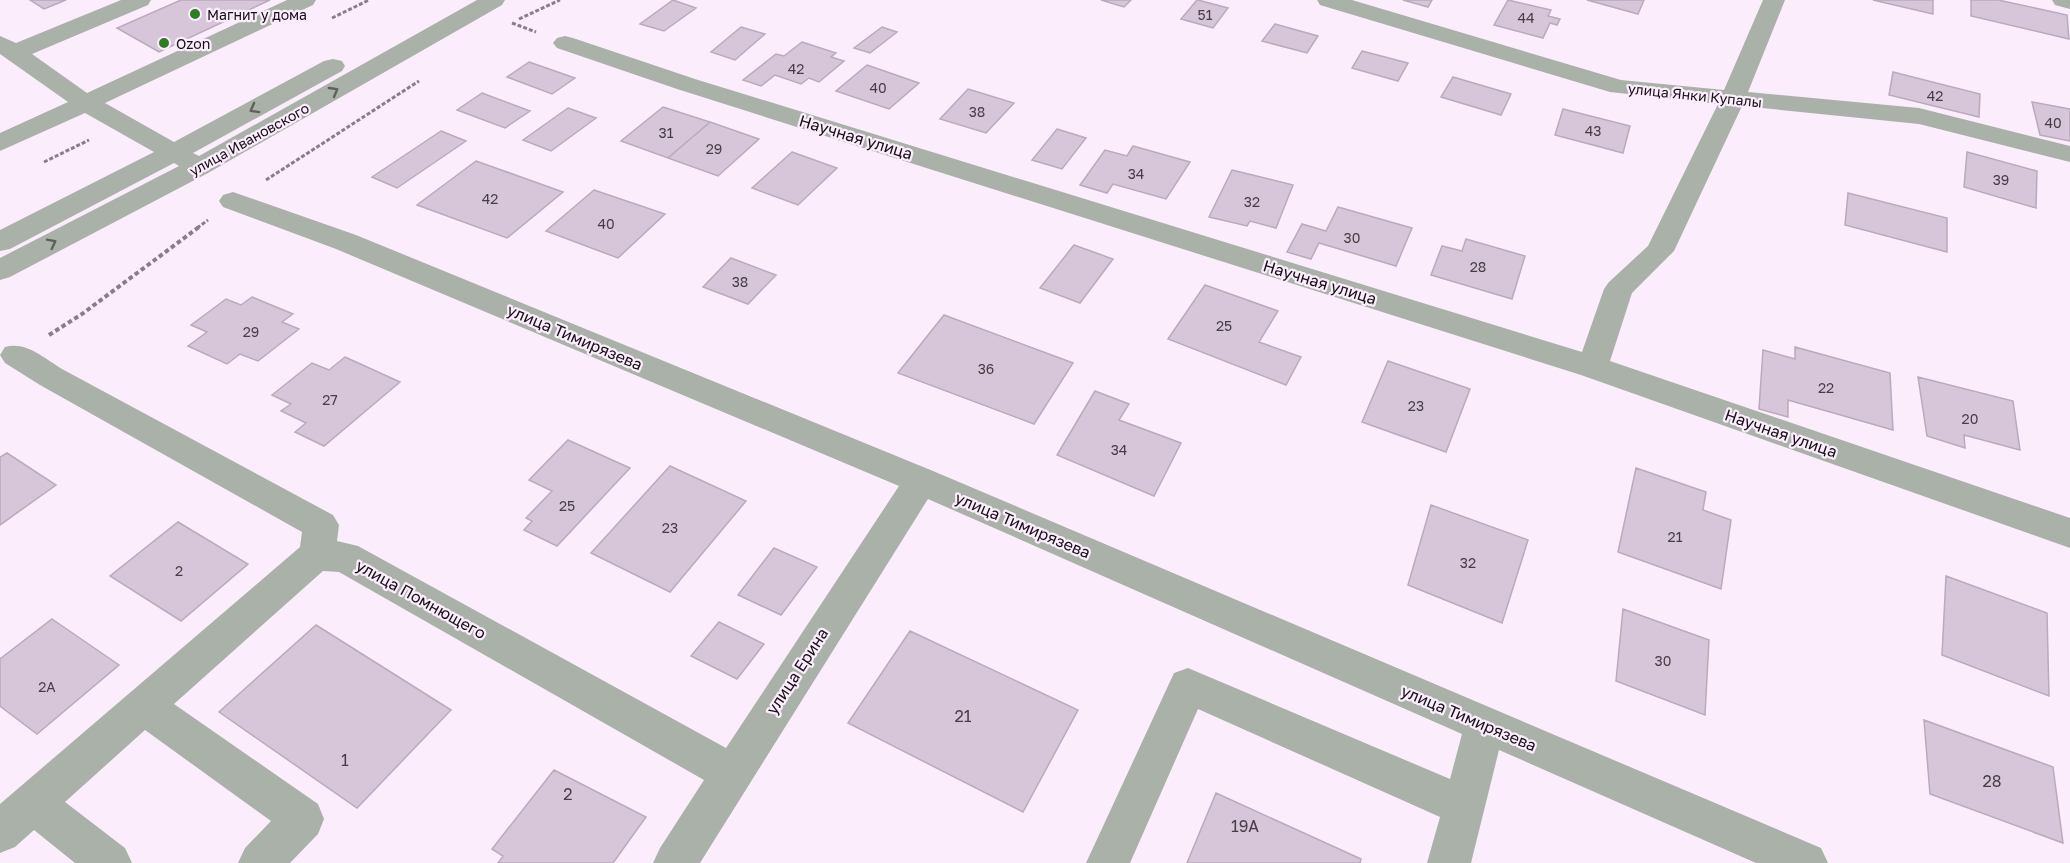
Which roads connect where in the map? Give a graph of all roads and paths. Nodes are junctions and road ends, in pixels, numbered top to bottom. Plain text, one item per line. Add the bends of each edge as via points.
1 (140, 0) edge
2 (305, 0) edge
3 (453, 0) edge
4 (494, 0) edge
5 (560, 0) edge
6 (1328, 0) edge
7 (1774, 0) edge
8 (2063, 0) edge
9 (2070, 2) edge
10 (506, 26) dead end
11 (565, 43) dead end
12 (7, 48) edge
13 (421, 80) dead end
14 (1732, 99) junction
15 (86, 103) junction
16 (0, 143) edge
17 (175, 152) junction
18 (2070, 154) edge
19 (200, 167) junction
20 (233, 201) junction
21 (0, 242) edge
22 (0, 270) edge
23 (16, 355) joint
24 (1592, 367) junction
25 (921, 481) junction
26 (2070, 533) edge
27 (317, 555) junction
28 (143, 705) junction
29 (1485, 724) junction
30 (731, 773) junction
31 (33, 803) junction
32 (1464, 806) junction
33 (0, 832) edge
34 (1798, 861) edge
35 (110, 863) edge
36 (260, 863) edge
37 (675, 863) edge
38 (1108, 863) edge
39 (1449, 863) edge

1 - 12 street
2 - 15 street
3 -> 17 street, улица Ивановского
19 -> 4 street, улица Ивановского
5 - 10 path
6 - 14 street, улица Янки Купалы via 1619,87
7 - 14 street
8 - 9 street
11 - 24 street, Научная улица
12 - 15 street
13 - 20 path
14 - 18 street, улица Янки Купалы via 1919,116
14 - 24 street via 1660,251 1618,289
15 - 16 street
15 - 17 street
17 - 19 street
17 - 21 street, улица Ивановского
22 -> 19 street, улица Ивановского
20 - 23 path via 82,314
20 - 25 street, улица Тимирязева via 346,242
23 - 27 street via 321,525
24 - 26 street, Научная улица
25 - 29 street, улица Тимирязева
25 - 30 street, улица Ерина
27 - 28 street
27 - 30 street, улица Помнющего via 345,557
28 - 31 street
28 - 36 street via 303,819
29 - 32 street
29 - 34 street, улица Тимирязева
30 - 37 street, улица Ерина
31 - 33 street
31 - 35 street
32 - 38 street via 1188,686
32 - 39 street

